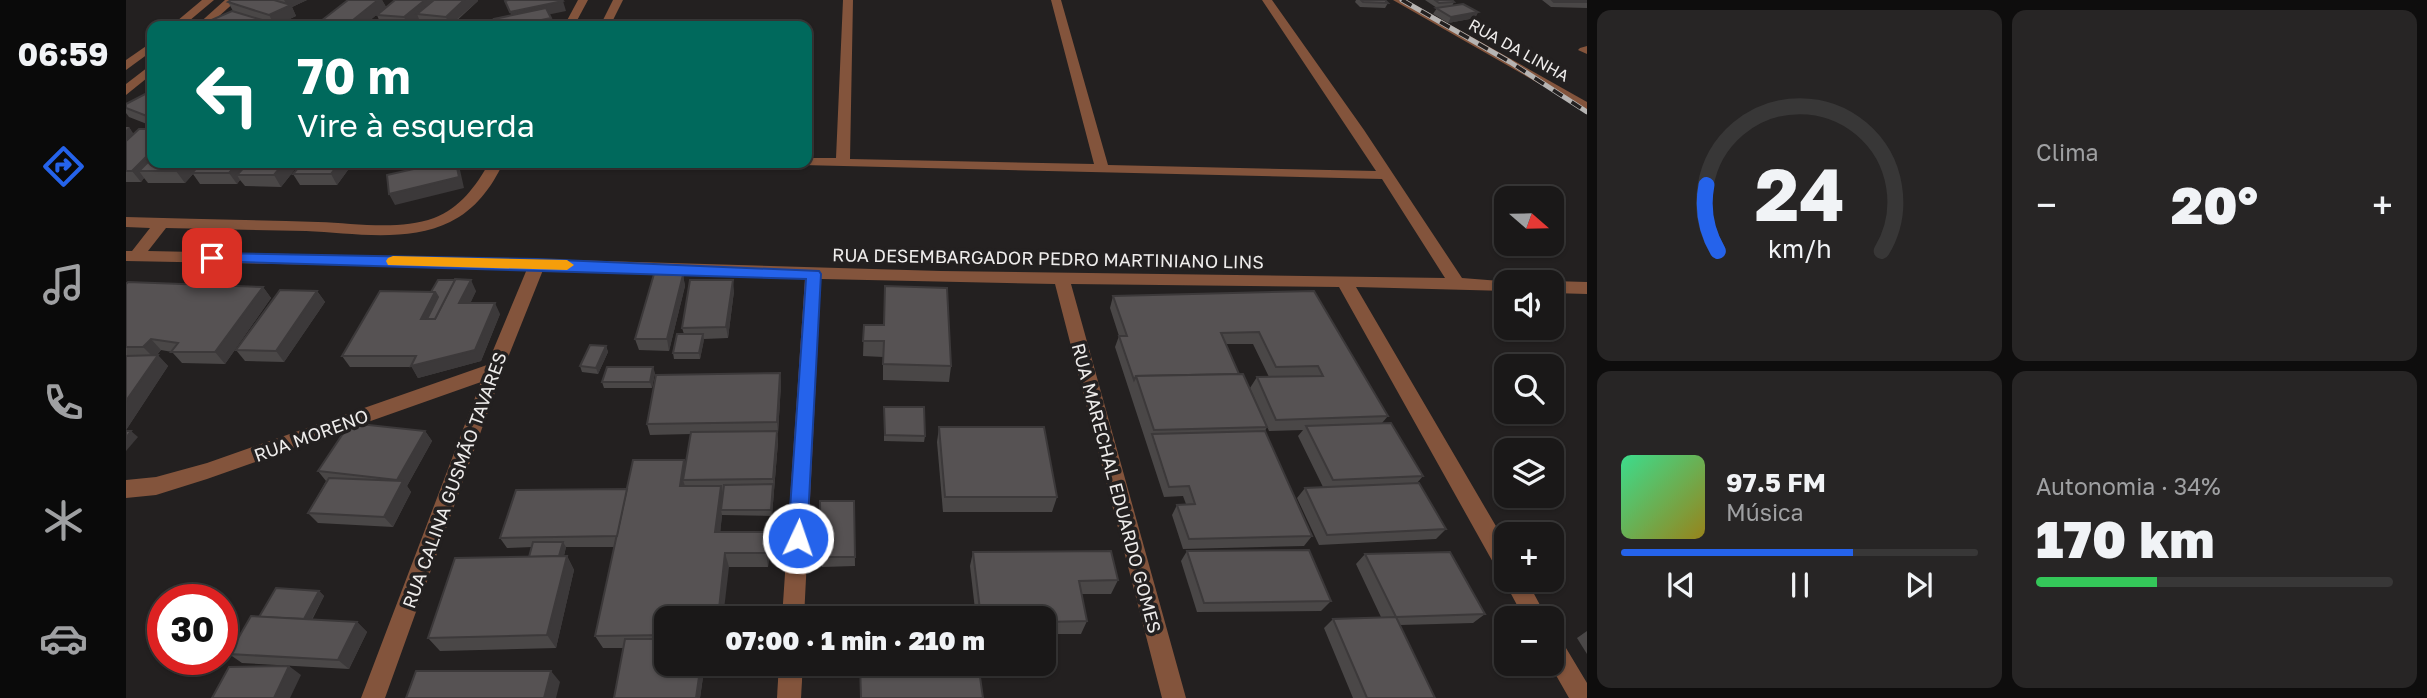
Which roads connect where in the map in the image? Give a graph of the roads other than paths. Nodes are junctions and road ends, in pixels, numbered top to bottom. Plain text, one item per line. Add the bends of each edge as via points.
1 (209, 0) edge
2 (232, 0) edge
3 (583, 0) edge
4 (618, 0) edge
5 (848, 0) edge
6 (1056, 0) edge
7 (1267, 0) edge
8 (1398, 0) edge
9 (182, 21) edge
10 (207, 21) edge
11 (572, 21) edge
12 (608, 21) edge
13 (147, 49) edge
14 (126, 66) edge
15 (147, 72) edge
16 (126, 91) edge
17 (1587, 107) edge
18 (812, 162) edge
19 (843, 163) junction
20 (1102, 167) junction
21 (493, 168) edge
22 (1386, 175) junction
23 (126, 222) edge
24 (162, 223) junction
25 (131, 256) edge
26 (537, 264) junction
27 (813, 274) junction
28 (1061, 277) junction
29 (1344, 281) junction
30 (1457, 284) junction
31 (1494, 285) edge
32 (1564, 287) edge
33 (1587, 288) edge
34 (494, 370) junction
35 (126, 489) edge
36 (1494, 543) edge
37 (794, 606) edge
38 (1564, 667) edge
39 (790, 676) edge
40 (373, 698) edge
41 (789, 698) edge
42 (1174, 698) edge
43 (1582, 698) edge

1 - 9 street
2 - 10 street
3 - 11 street
4 - 12 street
5 - 19 street
6 - 20 street
7 - 22 street
8 - 17 street, RUA DA LINHA
13 - 14 street
15 - 16 street
18 - 19 street
19 - 20 street
20 - 22 street
21 - 24 street via 466,206 426,225 359,228
22 - 30 street
23 - 24 street
24 - 25 street
25 - 26 street, RUA DESEMBARGADOR PEDRO MARTINIANO LINS
26 - 27 street, RUA DESEMBARGADOR PEDRO MARTINIANO LINS
26 - 34 street, RUA CALINA GUSMÃO TAVARES
27 - 28 street, RUA DESEMBARGADOR PEDRO MARTINIANO LINS
27 - 37 street
28 - 29 street, RUA DESEMBARGADOR PEDRO MARTINIANO LINS
28 - 42 street, RUA MARECHAL EDUARDO GOMES
29 - 30 street, RUA DESEMBARGADOR PEDRO MARTINIANO LINS
29 - 36 street
30 - 31 street, RUA DESEMBARGADOR PEDRO MARTINIANO LINS
32 - 33 street
34 - 35 street, RUA MORENO via 207,471 156,486
34 - 40 street, RUA CALINA GUSMÃO TAVARES
38 - 43 street
39 - 41 street

